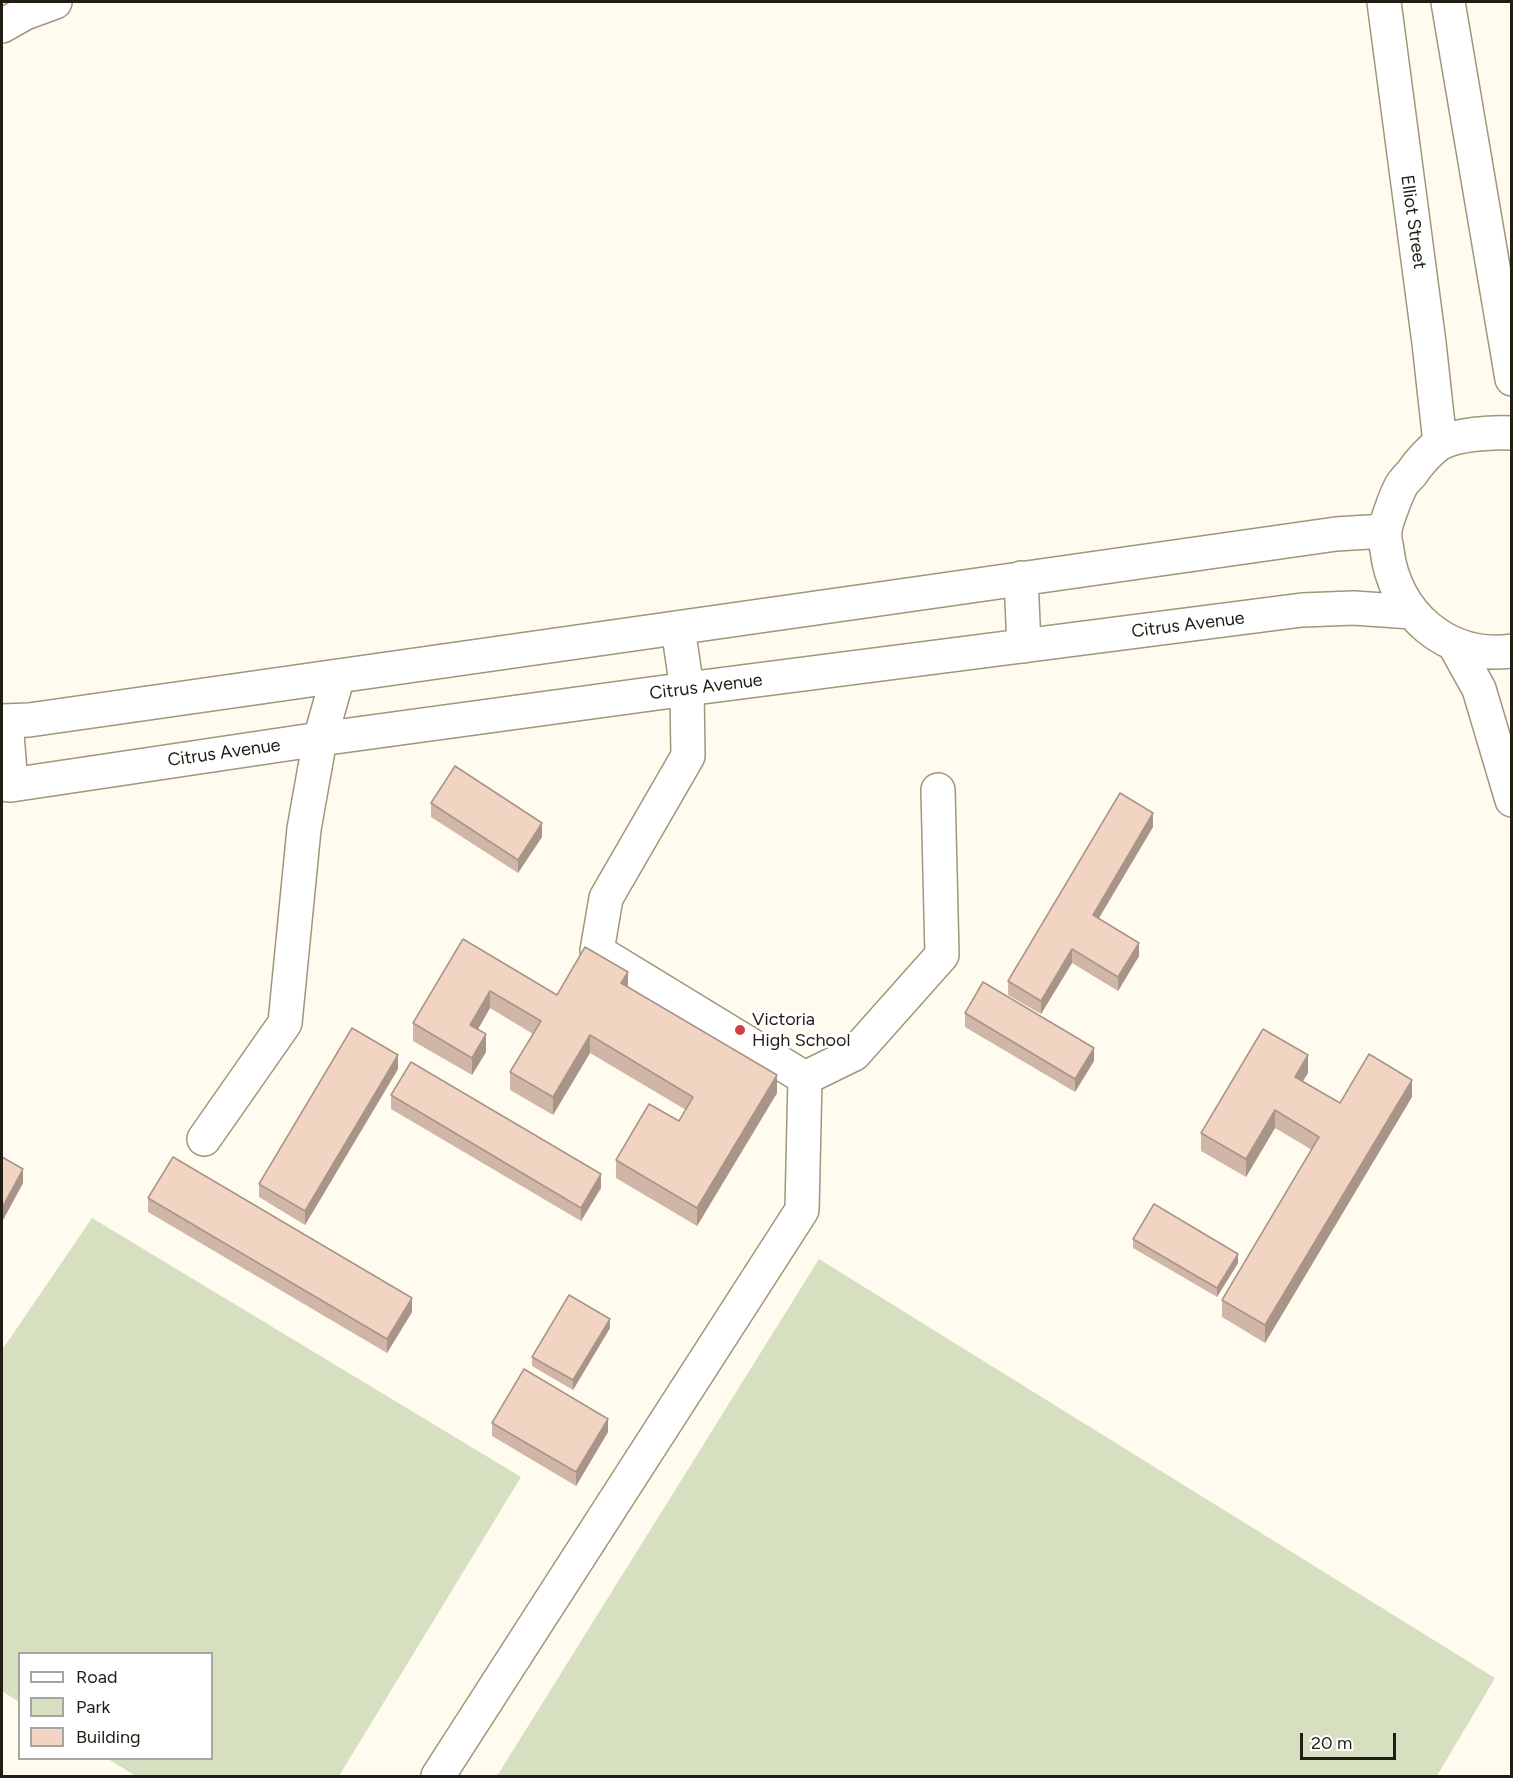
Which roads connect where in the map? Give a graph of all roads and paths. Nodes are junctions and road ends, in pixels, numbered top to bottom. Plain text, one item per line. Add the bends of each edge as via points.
1 (55, 2) edge
2 (1384, 2) edge
3 (1448, 2) edge
4 (2, 26) edge
5 (1512, 379) edge
6 (1512, 433) edge
7 (1440, 443) junction
8 (1385, 531) junction
9 (1021, 578) junction
10 (1412, 612) junction
11 (678, 627) junction
12 (1454, 644) junction
13 (1024, 646) junction
14 (1512, 651) edge
15 (338, 676) junction
16 (687, 689) junction
17 (4, 721) edge
18 (320, 739) junction
19 (6, 784) edge
20 (938, 790) dead end
21 (1512, 800) edge
22 (805, 1078) junction
23 (204, 1139) dead end
24 (438, 1776) edge

1 - 4 street
2 - 7 street, Elliot Street
3 - 5 street
6 - 7 street via 1488,432
7 - 8 street via 1400,488
8 - 9 street via 1336,534
8 - 10 street via 1389,566 1398,591
9 - 11 street
9 - 13 street
10 - 12 street via 1428,628
10 - 13 street, Citrus Avenue via 1302,610
11 - 15 street
11 - 16 street
12 - 14 street via 1477,650
12 - 21 street via 1479,689
13 - 16 street, Citrus Avenue
15 - 17 street
15 - 18 street
16 - 18 street, Citrus Avenue
16 - 22 street via 688,756 606,898 597,951
17 - 19 street
18 - 19 street, Citrus Avenue
18 - 23 street via 304,829 285,1023
20 - 22 street via 942,955 854,1054
22 - 24 street via 802,1210

